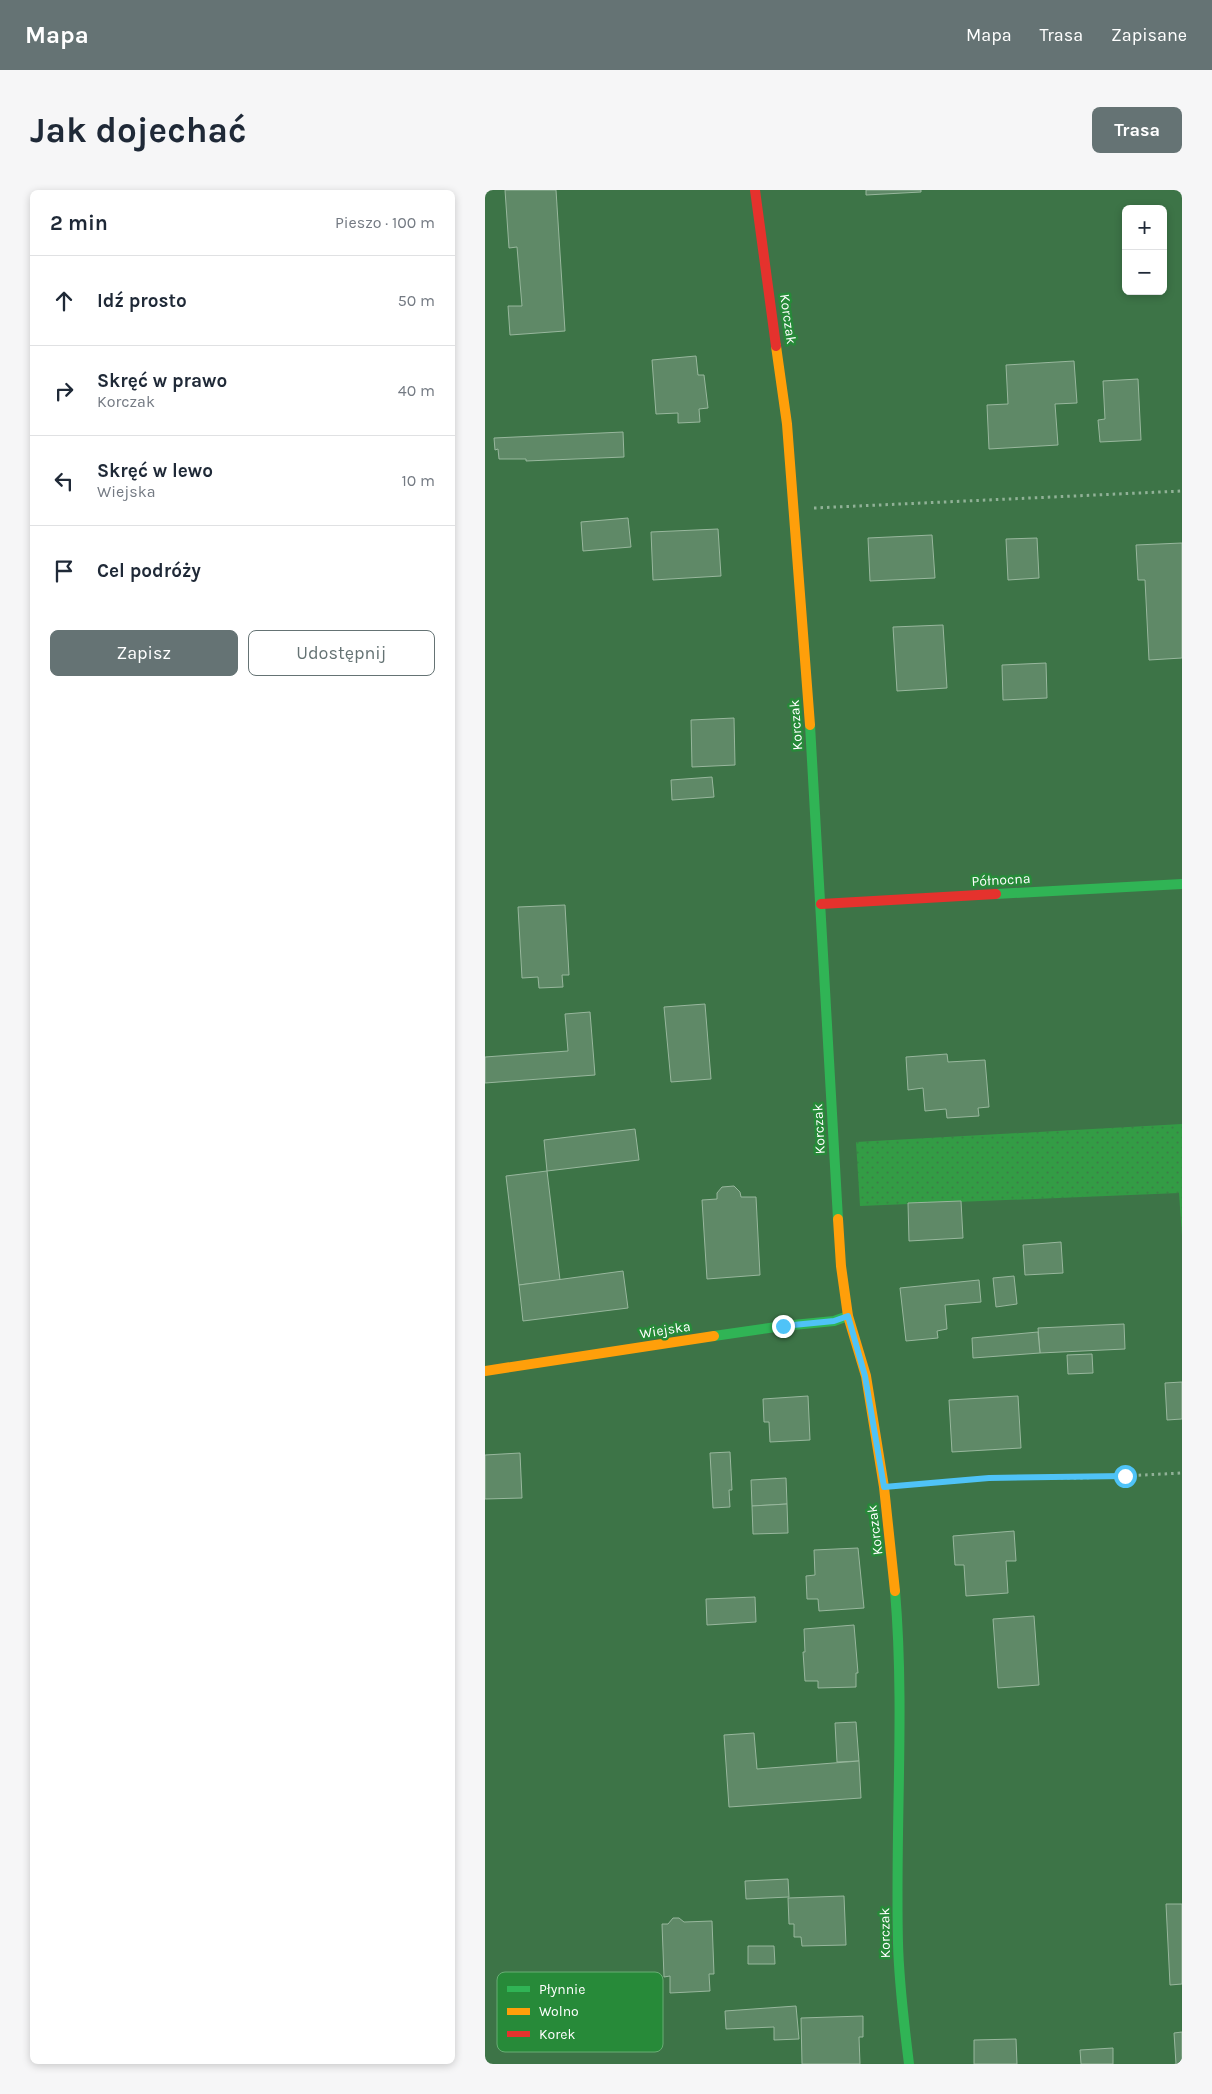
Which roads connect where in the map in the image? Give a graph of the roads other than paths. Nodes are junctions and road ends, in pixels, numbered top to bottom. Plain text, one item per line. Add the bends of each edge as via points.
1 (755, 190) edge
2 (1182, 884) edge
3 (821, 904) junction
4 (848, 1316) junction
5 (485, 1371) edge
6 (909, 2064) edge

1 - 3 street, Korczak via 787,424
2 - 3 street, Północna
3 - 4 street, Korczak via 841,1266
4 - 5 street, Wiejska via 834,1321
4 - 6 street, Korczak via 865,1376 884,1487 899,1636 898,1942

